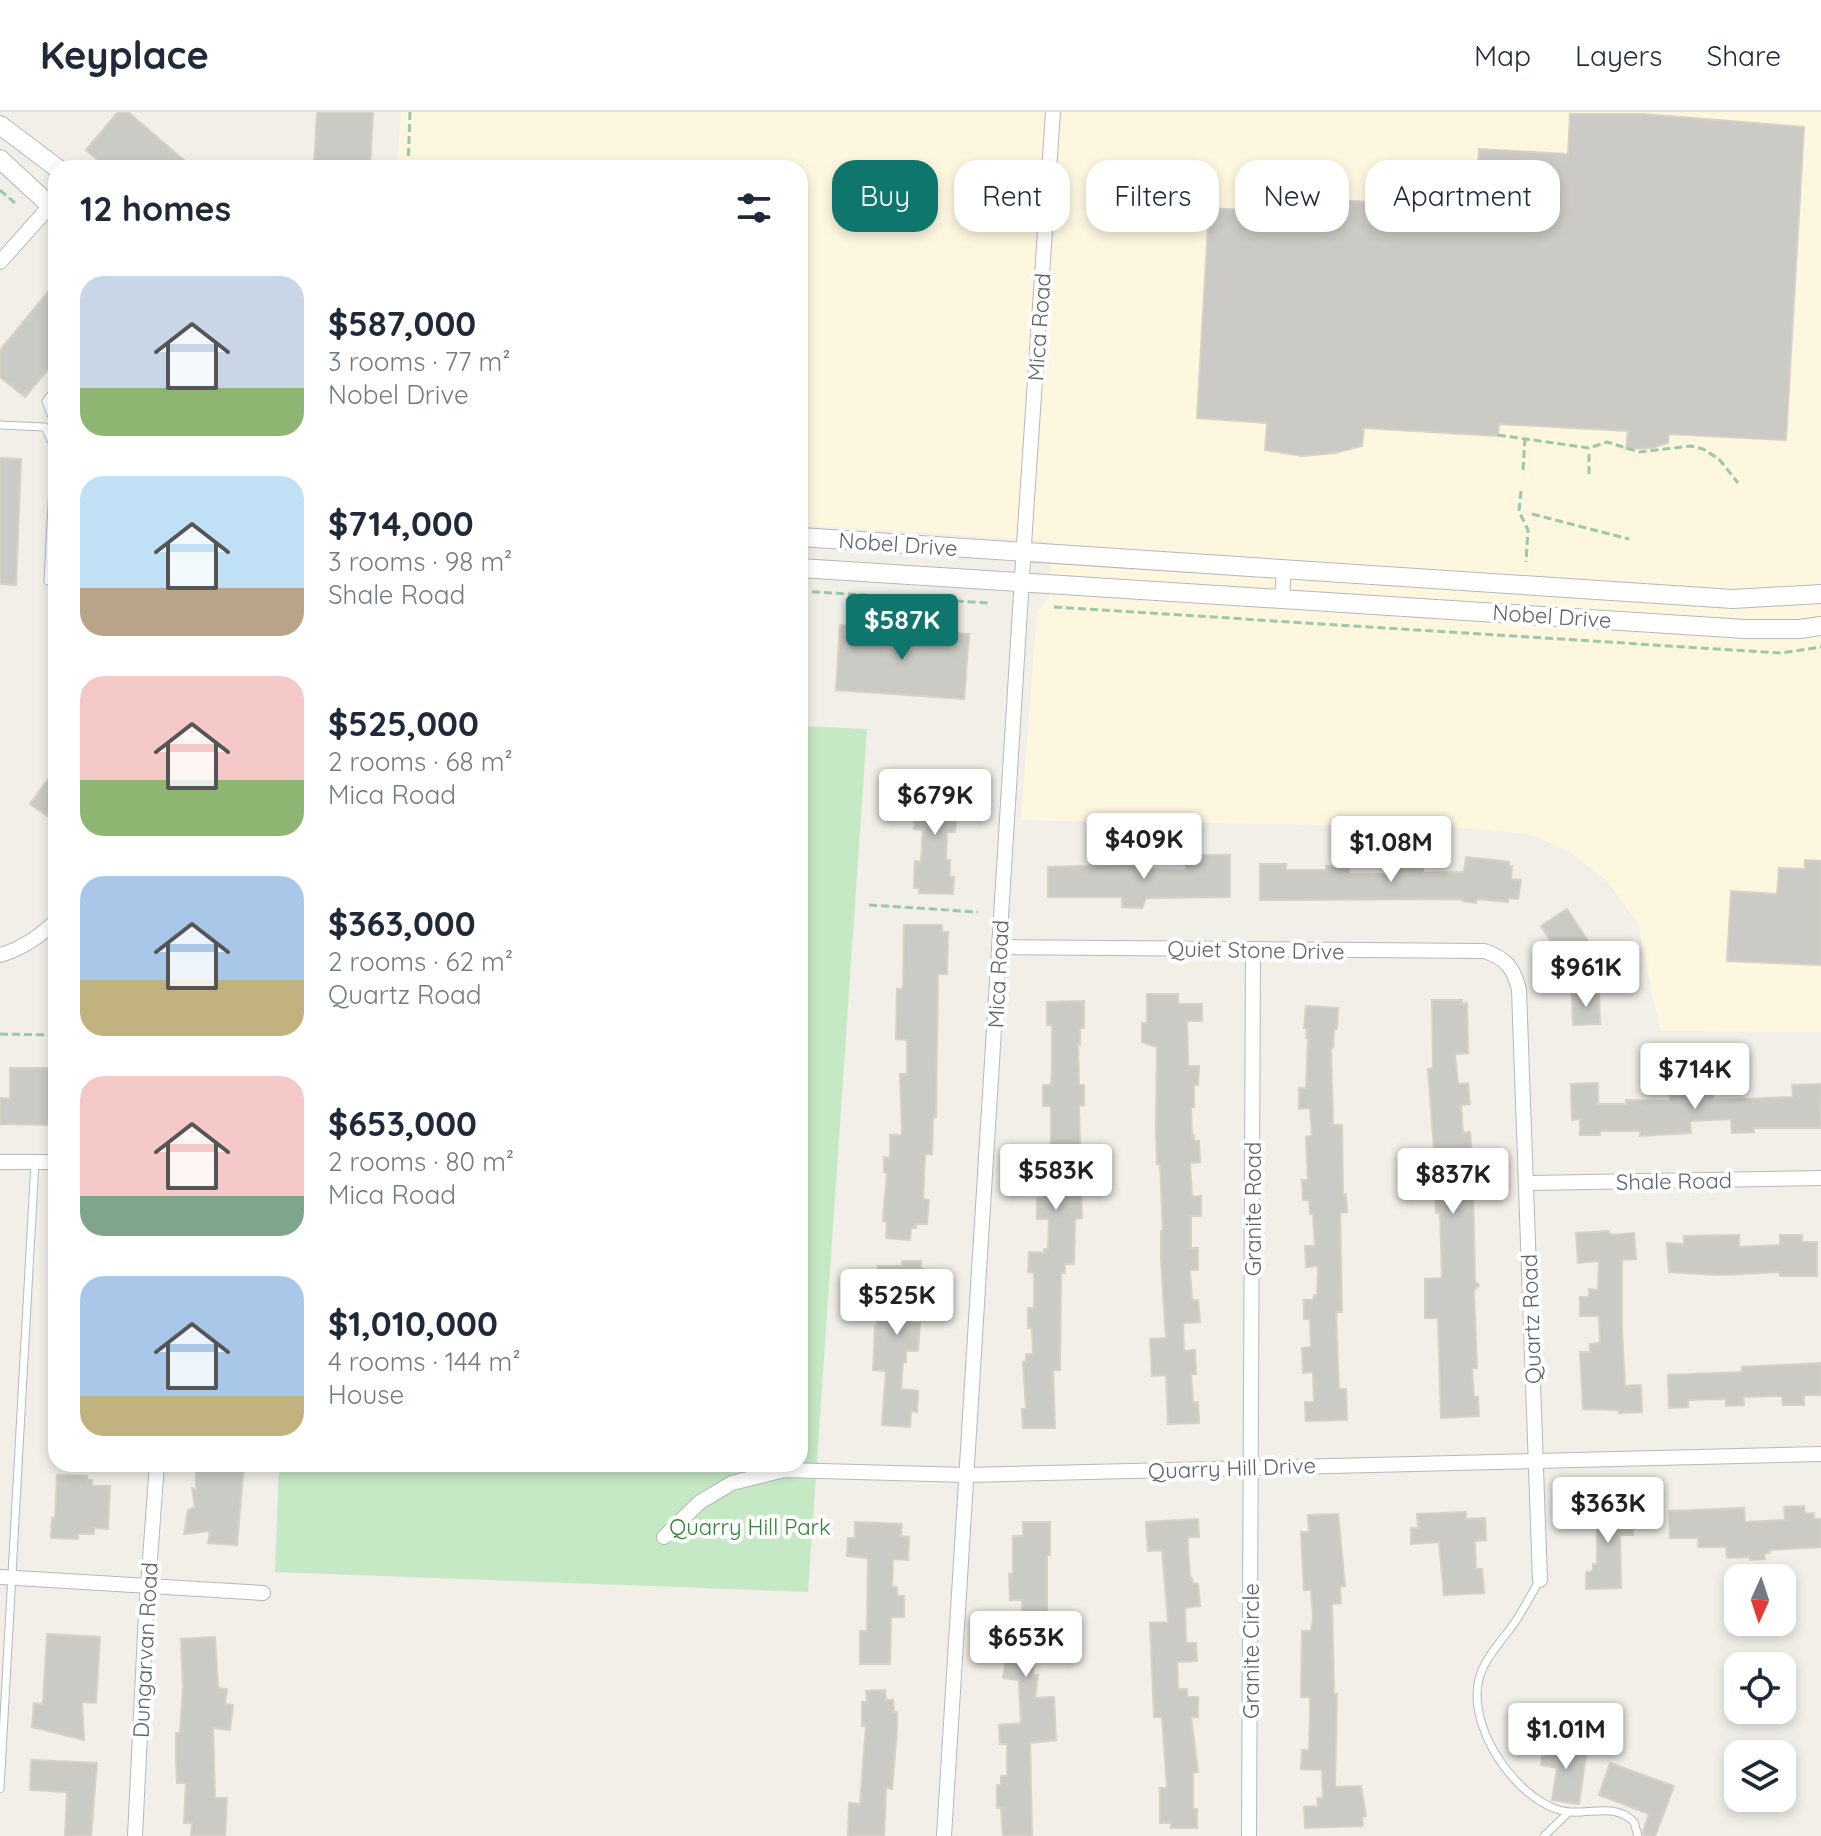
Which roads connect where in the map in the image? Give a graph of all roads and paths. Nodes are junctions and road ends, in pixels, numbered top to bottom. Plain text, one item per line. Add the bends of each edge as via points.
1 (410, 112) edge
2 (1053, 112) edge
3 (0, 125) edge
4 (0, 159) edge
5 (408, 160) edge
6 (48, 161) edge
7 (0, 190) edge
8 (48, 203) edge
9 (17, 205) dead end
10 (48, 213) edge
11 (0, 262) edge
12 (48, 424) edge
13 (0, 425) edge
14 (45, 427) junction
15 (48, 434) edge
16 (1498, 435) dead end
17 (1525, 437) junction
18 (1589, 448) junction
19 (1523, 470) dead end
20 (1589, 474) dead end
21 (1738, 483) dead end
22 (1521, 491) dead end
23 (1532, 514) dead end
24 (808, 538) edge
25 (1629, 539) dead end
26 (1023, 552) junction
27 (1526, 562) dead end
28 (808, 569) edge
29 (1284, 569) junction
30 (1022, 582) junction
31 (808, 592) edge
32 (1821, 594) edge
33 (1282, 598) junction
34 (988, 603) dead end
35 (1054, 607) dead end
36 (1821, 626) edge
37 (1821, 647) edge
38 (869, 905) dead end
39 (978, 912) dead end
40 (48, 928) edge
41 (1000, 947) junction
42 (1253, 950) junction
43 (0, 955) edge
44 (1509, 964) joint
45 (0, 1034) edge
46 (48, 1035) edge
47 (0, 1162) edge
48 (35, 1162) junction
49 (48, 1162) edge
50 (1821, 1178) edge
51 (1528, 1183) junction
52 (1821, 1454) edge
53 (1536, 1461) junction
54 (1252, 1467) junction
55 (808, 1471) edge
56 (156, 1472) edge
57 (776, 1472) edge
58 (967, 1475) junction
59 (664, 1537) dead end
60 (6, 1578) edge
61 (1540, 1580) joint
62 (147, 1586) junction
63 (263, 1593) dead end
64 (0, 1789) edge
65 (1568, 1813) junction
66 (135, 1836) edge
67 (944, 1836) edge
68 (1249, 1836) edge
69 (1544, 1836) edge
70 (1638, 1836) edge

1 - 5 path
2 - 26 street, Mica Road
3 - 6 street
4 - 8 street
7 - 9 path
10 - 11 street
12 - 14 lane
13 - 14 lane
14 - 15 lane
16 - 17 path
17 - 18 path
17 - 19 path
18 - 20 path
18 - 21 path via 1607,442 1639,452 1691,446 1719,459
22 - 27 path via 1519,511 1528,530
23 - 25 path
24 - 26 street, Nobel Drive
26 - 29 street, Nobel Drive
26 - 30 street, Mica Road
28 - 30 street, Nobel Drive
29 - 32 street, Nobel Drive via 1733,599
29 - 33 street
30 - 33 street, Nobel Drive
30 - 41 street, Mica Road
31 - 34 path
33 - 36 street, Nobel Drive via 1745,629
35 - 37 path via 1748,652
38 - 39 path
40 - 43 street
41 - 42 street, Quiet Stone Drive
41 - 58 street, Mica Road
42 - 44 street, Quiet Stone Drive via 1484,951
42 - 54 street, Granite Road
44 - 51 street, Quartz Road via 1519,990
45 - 46 path
47 - 48 street
48 - 49 street
48 - 60 lane
50 - 51 street, Shale Road
51 - 53 street, Quartz Road
52 - 53 street, Quarry Hill Drive
53 - 54 street, Quarry Hill Drive
53 - 61 street, Quartz Road
54 - 58 street, Quarry Hill Drive
54 - 68 street, Granite Circle
55 - 58 street, Quarry Hill Drive
56 - 62 street, Dungarvan Road
57 - 59 street, Quarry Hill Drive via 732,1483 700,1502
58 - 67 street, Mica Road
60 - 62 street
60 - 64 lane
61 - 65 lane via 1483,1669 1478,1702 1496,1757 1510,1776 1541,1802
62 - 63 street
62 - 66 street, Dungarvan Road
65 - 69 lane
65 - 70 lane via 1615,1811 1634,1822

